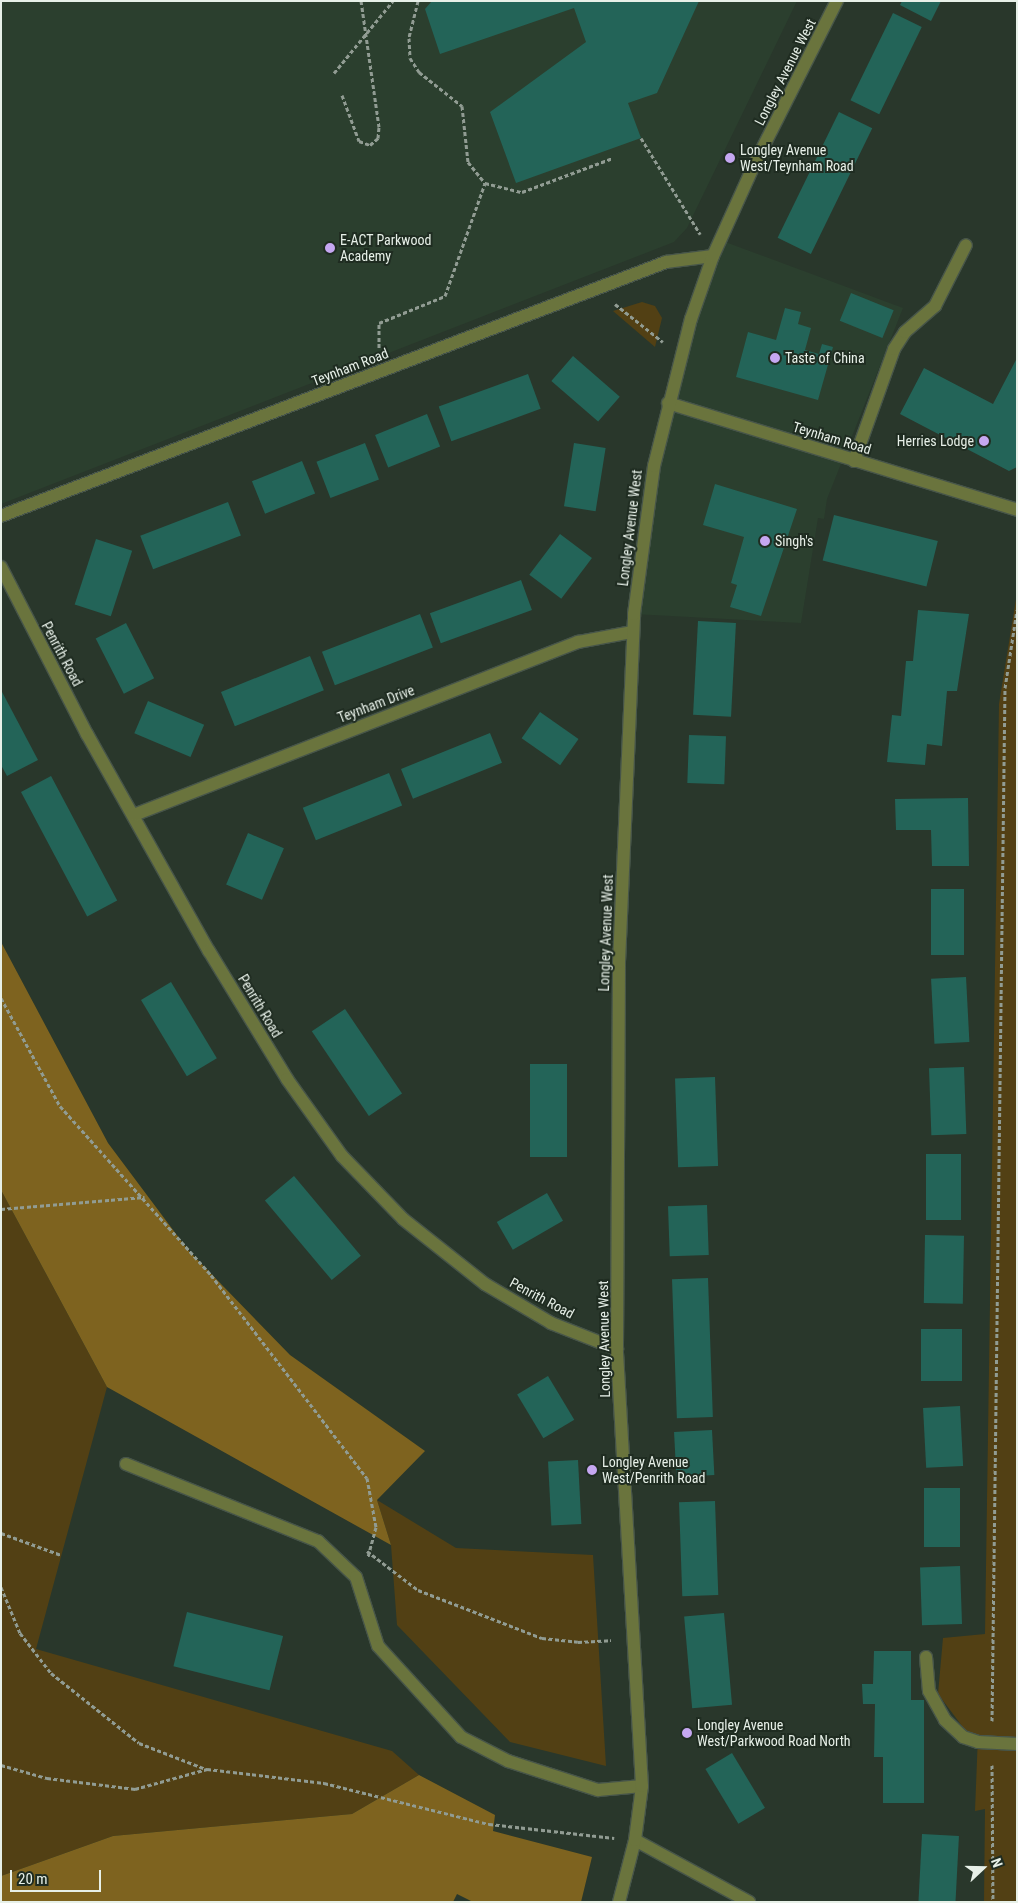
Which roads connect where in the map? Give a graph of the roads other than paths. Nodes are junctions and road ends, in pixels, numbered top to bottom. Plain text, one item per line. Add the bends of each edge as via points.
1 (837, 1) edge
2 (966, 245) dead end
3 (713, 256) junction
4 (668, 403) junction
5 (854, 461) junction
6 (1017, 510) edge
7 (1, 516) edge
8 (1, 567) edge
9 (632, 632) junction
10 (134, 815) junction
11 (617, 1349) junction
12 (126, 1464) dead end
13 (926, 1657) dead end
14 (1017, 1744) edge
15 (642, 1786) junction
16 (635, 1840) junction
17 (619, 1902) edge
18 (749, 1902) edge

1 - 3 street, Longley Avenue West
2 - 5 street via 935,306 904,332 894,349
3 - 4 street, Longley Avenue West
3 - 7 street, Teynham Road via 666,262
4 - 5 street, Teynham Road
4 - 9 street, Longley Avenue West via 654,466
5 - 6 street, Teynham Road
8 - 10 street, Penrith Road
9 - 10 street, Teynham Drive via 578,642
9 - 11 street, Longley Avenue West via 619,962
10 - 11 street, Penrith Road via 287,1079 342,1156 403,1219 485,1284 552,1323
11 - 15 street, Longley Avenue West
12 - 15 street via 318,1541 356,1577 378,1646 461,1737 508,1761 598,1790
13 - 14 street via 929,1691 945,1720 963,1737 992,1745
15 - 16 street, Longley Avenue West
16 - 17 street, Longley Avenue West
16 - 18 street

